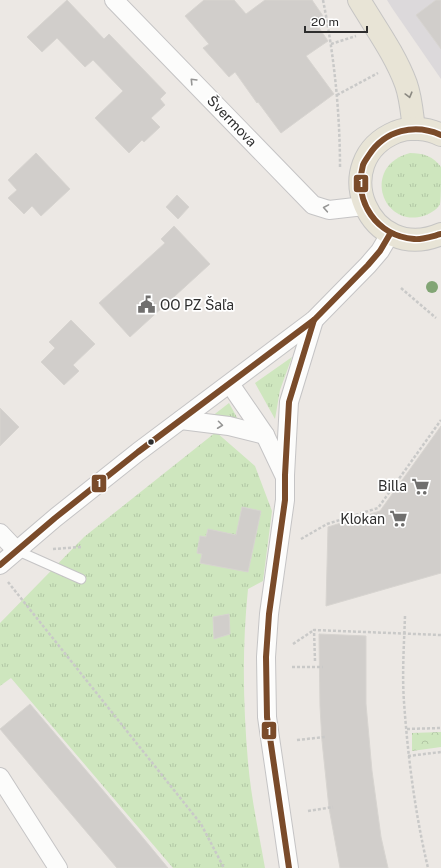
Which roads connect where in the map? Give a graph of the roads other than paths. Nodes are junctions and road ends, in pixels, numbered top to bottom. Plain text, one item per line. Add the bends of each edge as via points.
1 (114, 0) edge
2 (359, 0) edge
3 (414, 129) junction
4 (441, 135) edge
5 (364, 206) junction
6 (390, 234) junction
7 (441, 234) edge
8 (314, 320) junction
9 (230, 384) junction
10 (181, 420) junction
11 (265, 435) junction
12 (284, 475) junction
13 (0, 533) edge
14 (16, 550) junction
15 (3, 572) edge
16 (81, 579) dead end
17 (0, 777) edge
18 (58, 868) edge
19 (289, 868) edge

5 -> 1 street, Švermova via 329,210 313,205
2 -> 3 main road via 406,84
3 - 4 main road
3 - 5 main road via 389,136 369,154 360,179
5 - 6 main road via 370,217
6 - 7 main road via 415,240
6 - 8 street via 368,265
8 - 9 street
8 - 12 street via 289,402
9 - 10 street
9 - 11 street
10 -> 11 street via 229,426
10 - 14 street
11 - 12 street
12 - 19 street via 285,500 269,614 266,689 273,764
13 - 14 street
14 - 15 street
14 - 16 lane
17 - 18 street

